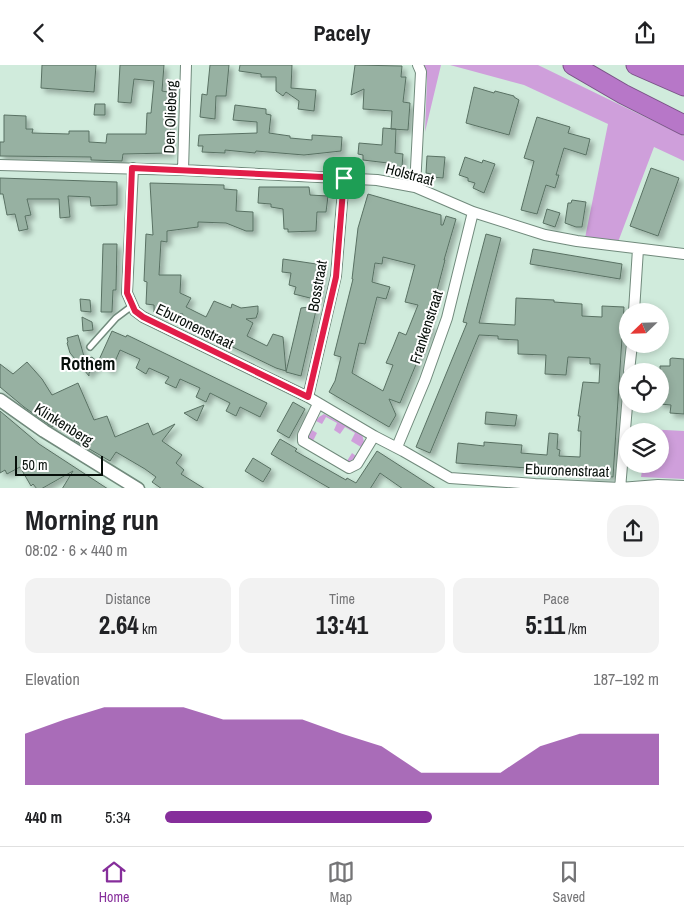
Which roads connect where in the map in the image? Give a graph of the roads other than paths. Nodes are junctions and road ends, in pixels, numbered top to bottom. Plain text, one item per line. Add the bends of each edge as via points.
1 (186, 65) edge
2 (418, 65) edge
3 (573, 65) edge
4 (582, 65) edge
5 (636, 65) edge
6 (668, 65) edge
7 (684, 71) edge
8 (684, 86) edge
9 (684, 111) edge
10 (684, 125) edge
11 (0, 165) edge
12 (132, 168) junction
13 (183, 170) junction
14 (344, 178) junction
15 (415, 187) junction
16 (473, 212) junction
17 (638, 249) junction
18 (684, 253) edge
19 (635, 303) edge
20 (132, 306) junction
21 (90, 347) dead end
22 (308, 397) junction
23 (0, 400) edge
24 (318, 404) junction
25 (626, 413) edge
26 (374, 437) junction
27 (396, 447) junction
28 (684, 486) edge
29 (136, 488) edge
30 (620, 488) edge

1 - 13 street, Den Olieberg
2 - 15 street via 421,72
3 - 10 highway
4 - 9 highway
5 - 8 highway
6 - 7 highway
11 - 12 street, Holstraat
12 - 13 street, Holstraat
12 - 20 street via 127,293
13 - 14 street, Holstraat
14 - 15 street, Holstraat
14 - 22 street, Bosstraat via 336,277
15 - 16 street, Holstraat
16 - 17 street, Holstraat via 545,235
16 - 27 street, Frankenstraat via 447,318
17 - 18 street, Holstraat
17 - 19 street
20 - 21 lane via 116,318
20 - 22 street, Eburonenstraat via 143,317
22 - 24 street, Eburonenstraat
23 - 29 street, Klinkenberg
24 - 26 street, Eburonenstraat
24 - 26 street via 303,441 349,468 358,465
25 - 30 street
26 - 27 street, Eburonenstraat
27 - 30 street, Eburonenstraat via 450,479
28 - 30 street, Eburonenstraat

